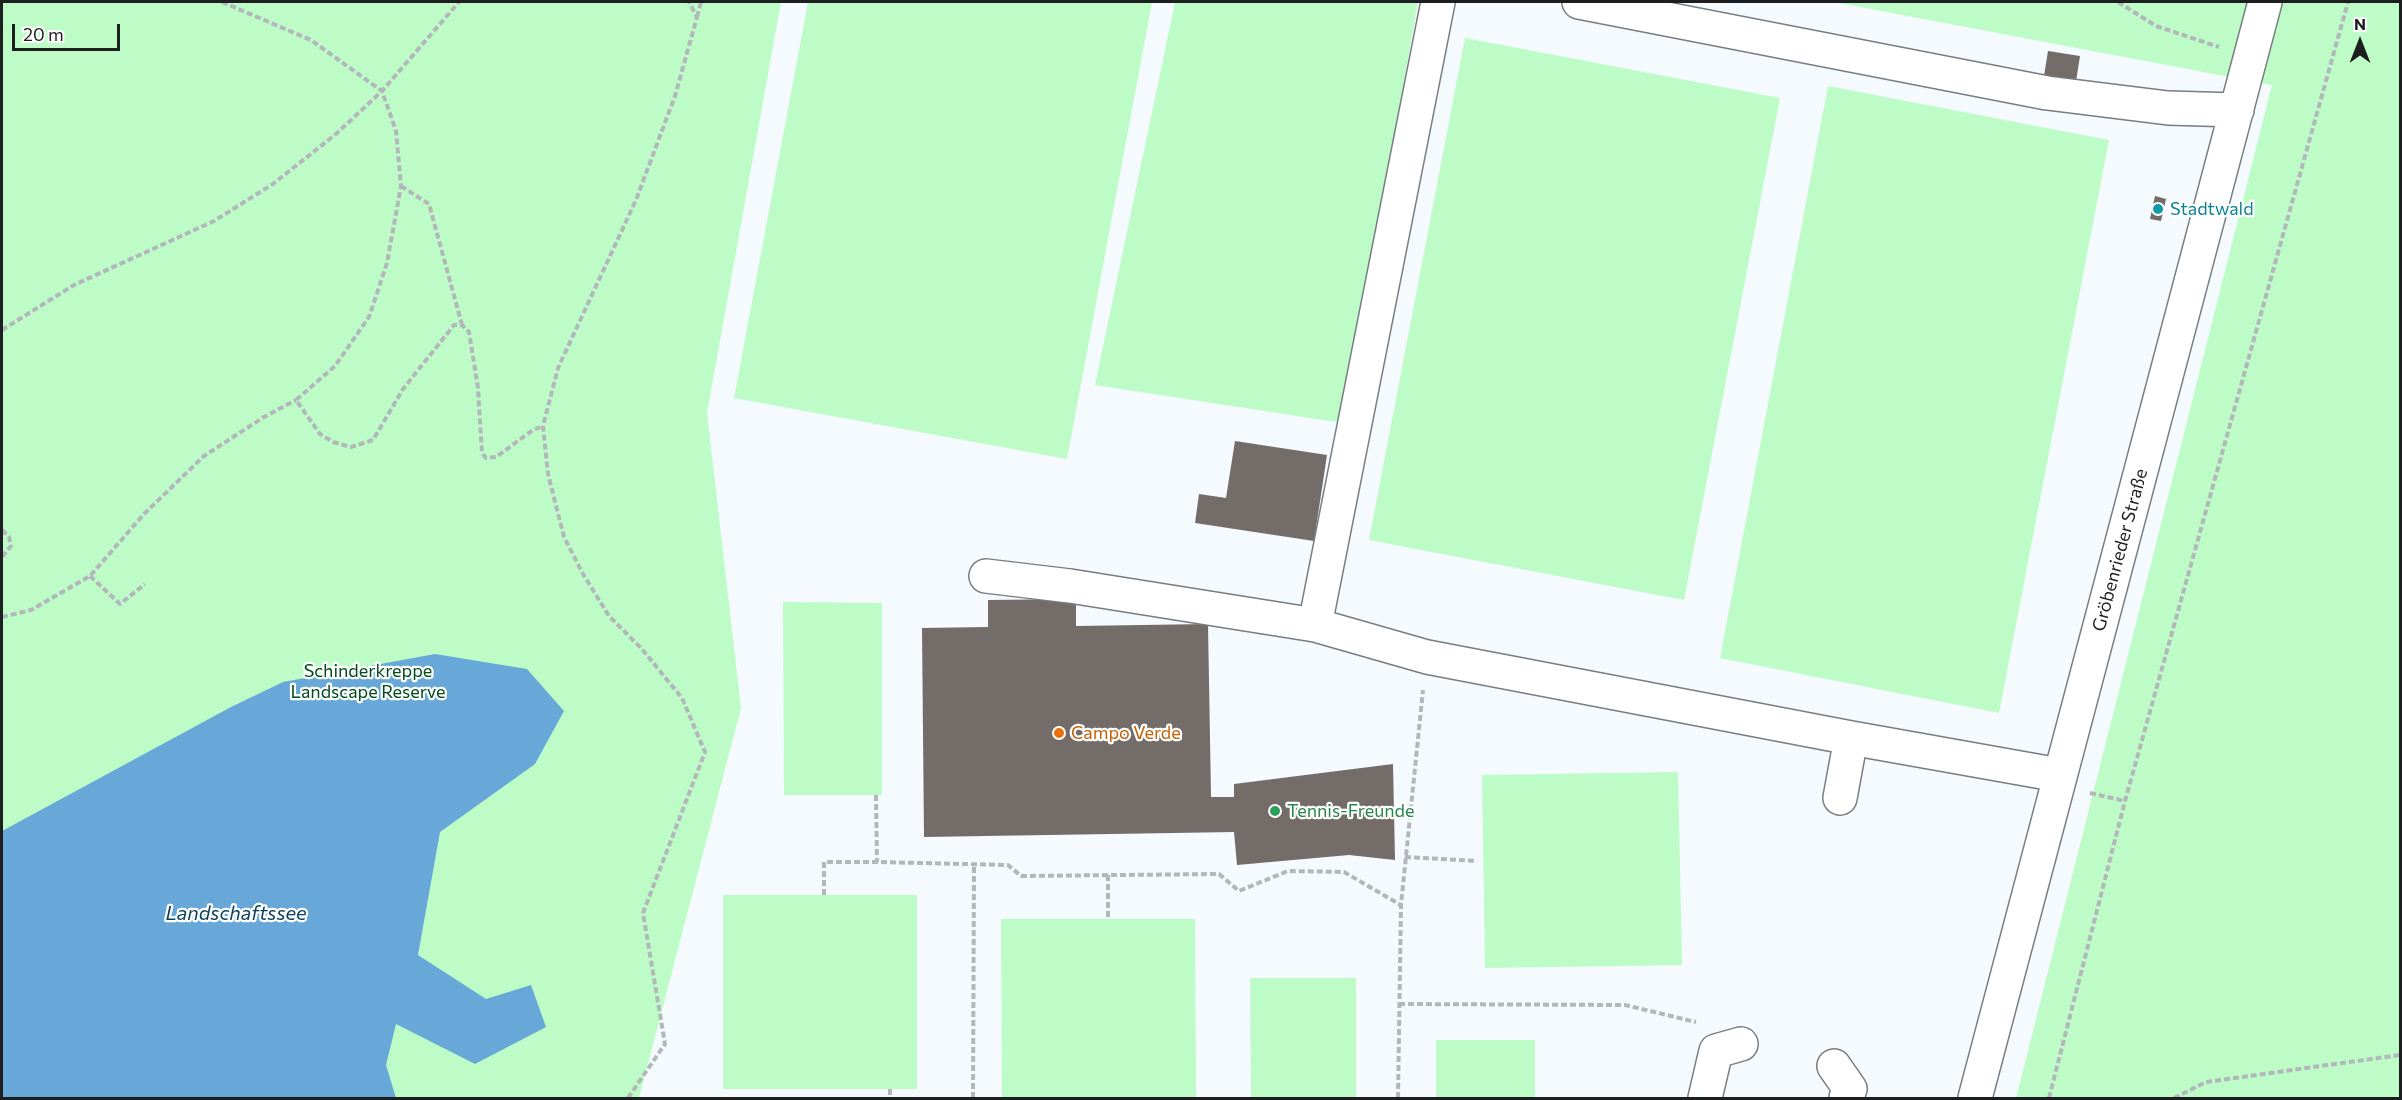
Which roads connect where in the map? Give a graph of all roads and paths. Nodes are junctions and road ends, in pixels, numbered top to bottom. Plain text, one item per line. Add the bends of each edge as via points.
1 (222, 2) edge
2 (459, 2) edge
3 (689, 2) edge
4 (701, 2) edge
5 (1438, 2) edge
6 (1579, 2) edge
7 (2118, 2) edge
8 (2265, 2) edge
9 (2348, 2) edge
10 (697, 17) junction
11 (2250, 58) junction
12 (382, 91) junction
13 (2237, 110) junction
14 (401, 186) junction
15 (462, 325) junction
16 (2, 330) edge
17 (296, 400) junction
18 (543, 426) junction
19 (2, 530) edge
20 (2, 557) edge
21 (90, 576) junction
22 (986, 576) dead end
23 (145, 584) dead end
24 (2, 617) edge
25 (1315, 626) junction
26 (1427, 657) junction
27 (1851, 738) junction
28 (2059, 775) junction
29 (876, 795) dead end
30 (1840, 798) dead end
31 (1405, 857) junction
32 (1477, 861) dead end
33 (877, 862) junction
34 (974, 864) junction
35 (1107, 875) junction
36 (824, 895) dead end
37 (1401, 905) junction
38 (1107, 919) dead end
39 (1399, 1004) junction
40 (1698, 1022) dead end
41 (1741, 1044) dead end
42 (2400, 1055) edge
43 (1834, 1066) dead end
44 (890, 1089) dead end
45 (628, 1098) edge
46 (890, 1098) edge
47 (973, 1098) edge
48 (1398, 1098) edge
49 (1705, 1098) edge
50 (1846, 1098) edge
51 (1975, 1098) edge
52 (2049, 1098) edge
53 (2174, 1098) edge

1 - 12 path via 310,40
2 - 12 path
3 - 10 path
4 - 10 path
5 - 25 street
6 - 13 street via 2047,93 2168,108
7 - 11 path via 2156,26
8 - 11 street, Gröbenrieder Straße
9 - 52 path via 2125,801
10 - 18 path via 675,96 636,200 558,368
11 - 13 street, Gröbenrieder Straße
12 - 14 path via 396,131
12 - 16 path via 336,134 264,190 214,221 74,285
13 - 28 street, Gröbenrieder Straße
14 - 15 path via 429,204
14 - 17 path via 387,263 369,317 335,366
15 - 17 path via 454,324 448,330 403,389 373,440 351,447 333,442 320,434
15 - 18 path via 469,332 482,453 486,458 496,457
17 - 21 path via 204,456 144,514
18 - 45 path via 548,474 564,537 609,616 682,698 705,752 643,913 665,1044
19 - 20 path via 11,546
21 - 23 path via 120,604
21 - 24 path via 31,610
22 - 25 street
25 - 26 street
26 - 27 street
26 - 31 path
27 - 28 street
27 - 30 street
28 - 51 street, Gröbenrieder Straße
29 - 33 path
31 - 32 path
31 - 37 path
33 - 34 path
33 - 36 path via 824,862
34 - 35 path via 1008,865 1021,876
34 - 47 path
35 - 37 path via 1219,874 1239,891 1288,871 1344,872
35 - 38 path
37 - 39 path
39 - 40 path via 1625,1005
39 - 48 path
41 - 49 street via 1716,1051
42 - 53 path via 2206,1082
43 - 50 street via 1850,1089
44 - 46 path

